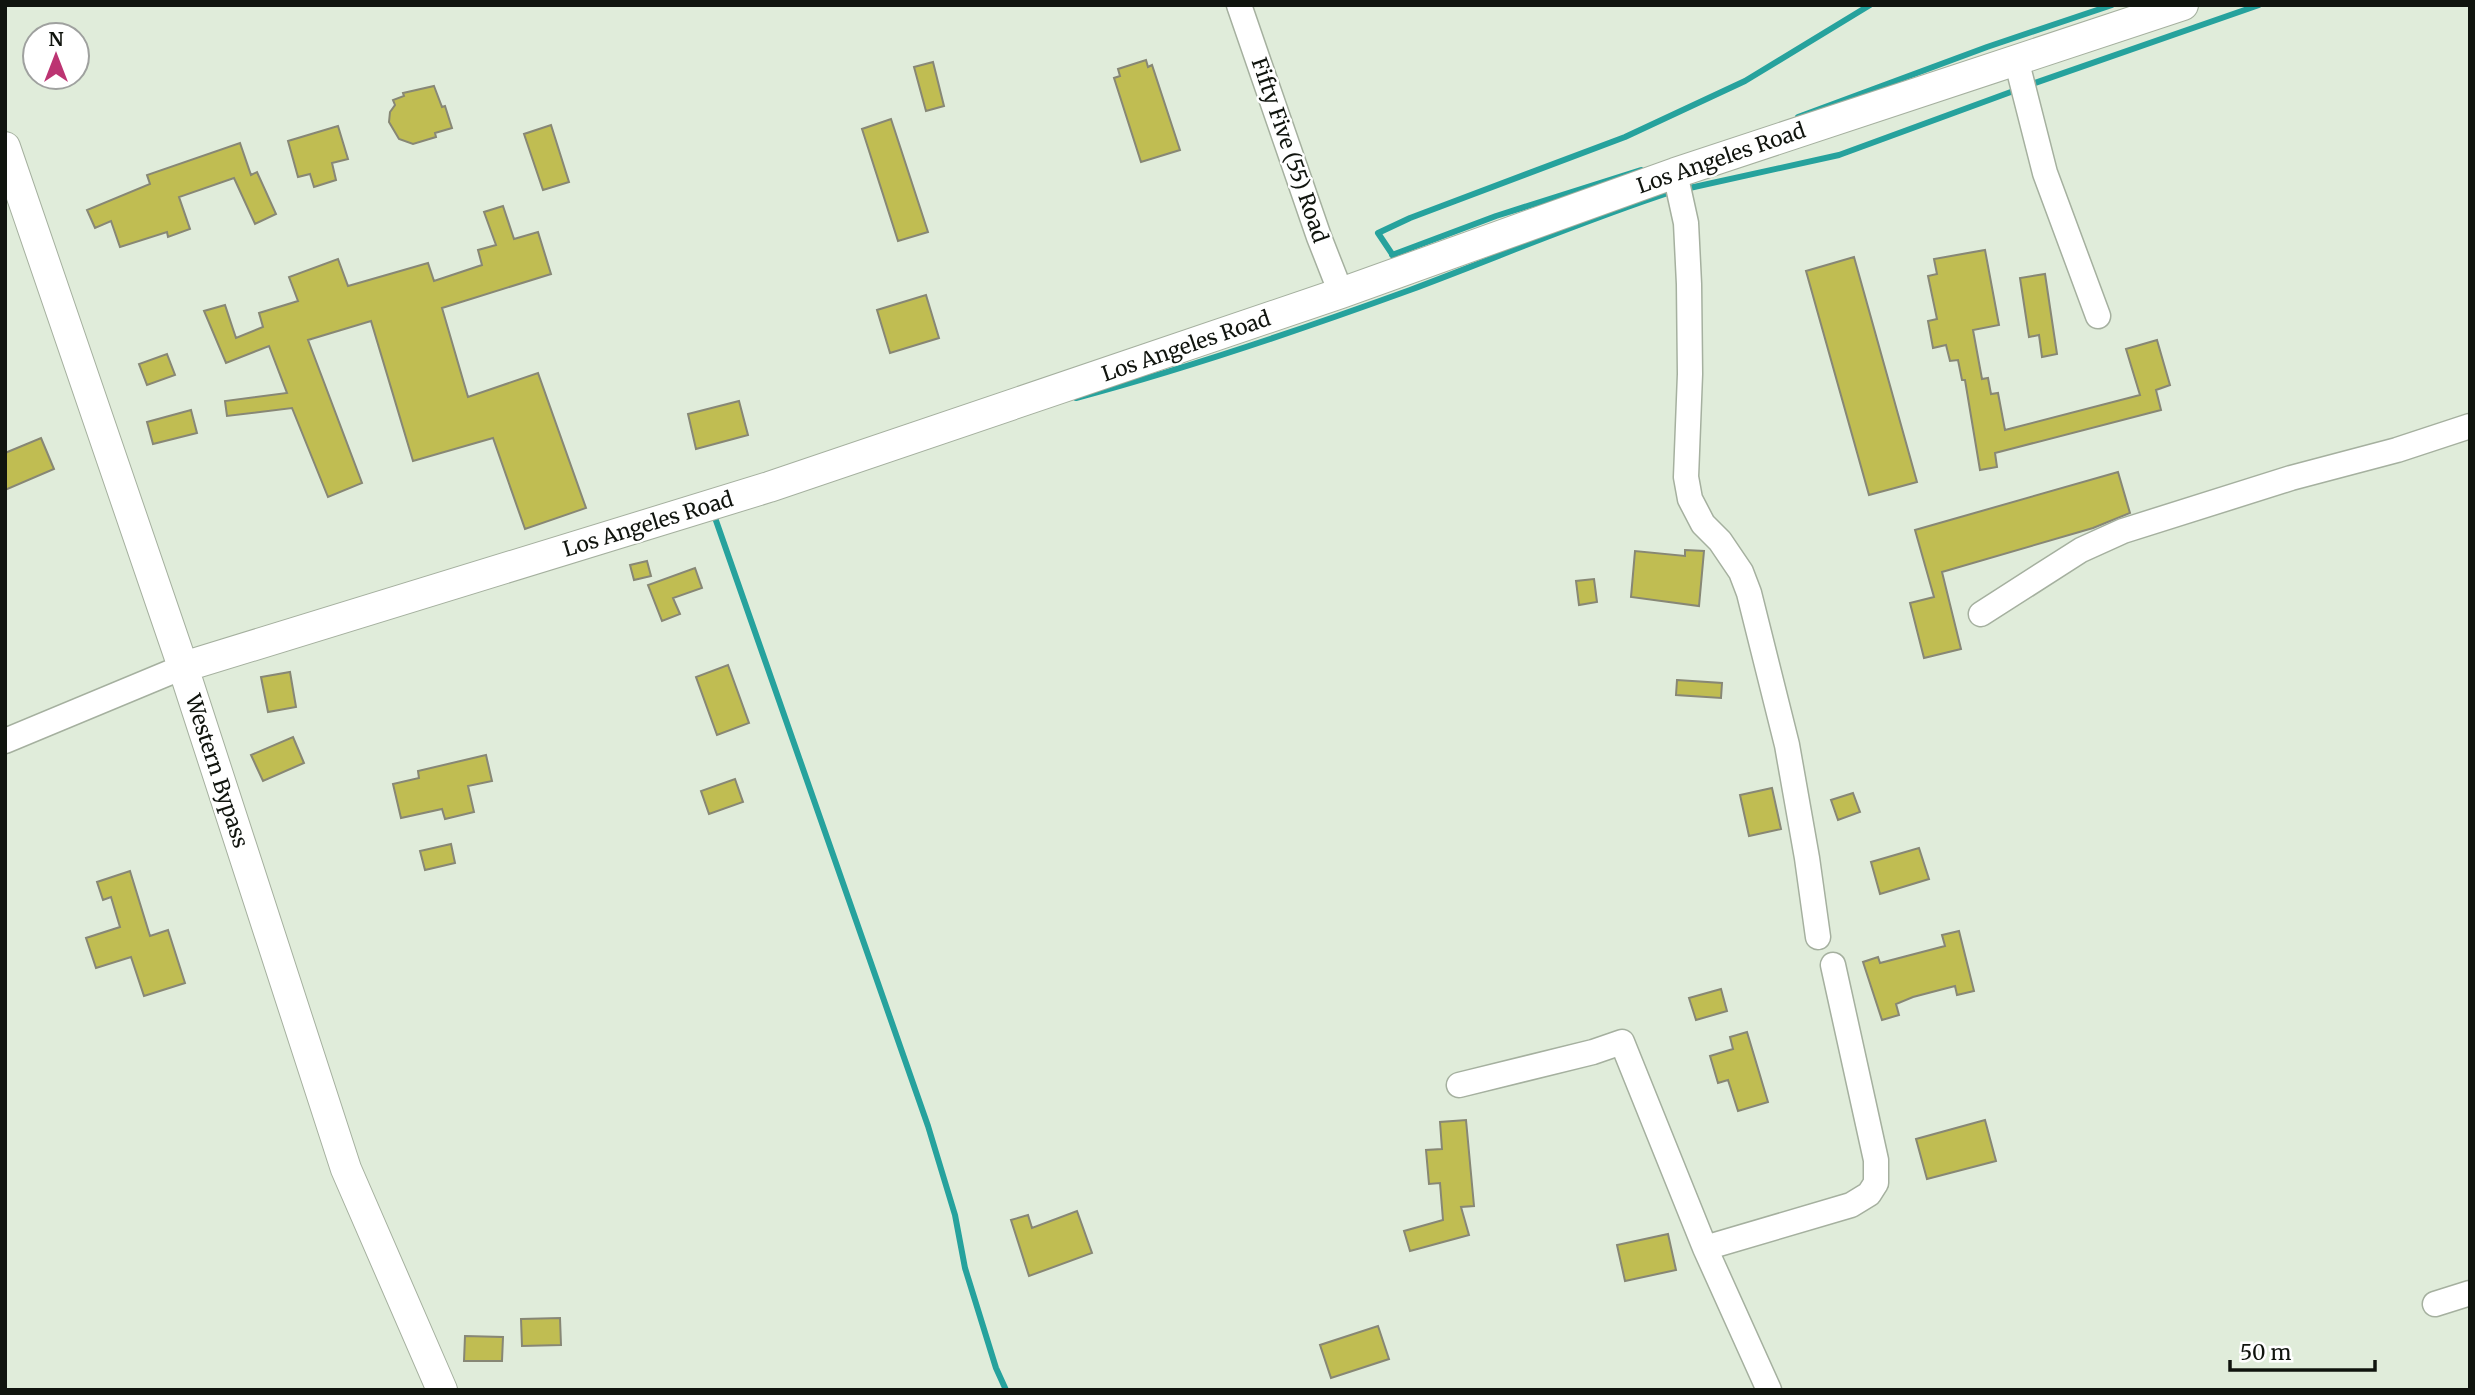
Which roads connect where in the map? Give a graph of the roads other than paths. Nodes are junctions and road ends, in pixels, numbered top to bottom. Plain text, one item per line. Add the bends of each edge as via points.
1 (1240, 5) edge
2 (2183, 5) edge
3 (2016, 59) junction
4 (5, 147) edge
5 (1675, 173) junction
6 (1341, 293) junction
7 (2098, 316) dead end
8 (2470, 426) edge
9 (1981, 614) dead end
10 (183, 667) junction
11 (5, 741) edge
12 (1818, 937) dead end
13 (1833, 965) dead end
14 (1459, 1085) dead end
15 (1705, 1248) junction
16 (2470, 1293) edge
17 (2435, 1304) dead end
18 (442, 1390) edge
19 (1769, 1390) edge

1 - 6 street, Fifty Five (55) Road
2 - 3 main road, Los Angeles Road
3 - 5 main road, Los Angeles Road
3 - 7 street via 2045,173
4 - 10 main road, Western Bypass
5 - 6 main road, Los Angeles Road
5 - 12 street via 1686,223 1689,284 1686,477 1690,499 1703,524 1741,572 1749,593 1787,745
6 - 10 main road, Los Angeles Road via 769,487
8 - 9 street via 2123,531 2081,550
10 - 11 street
10 - 18 main road, Western Bypass via 346,1169
13 - 15 street via 1866,1110 1876,1183 1869,1195 1851,1205
14 - 15 street via 1622,1042
15 - 19 street
16 - 17 street

